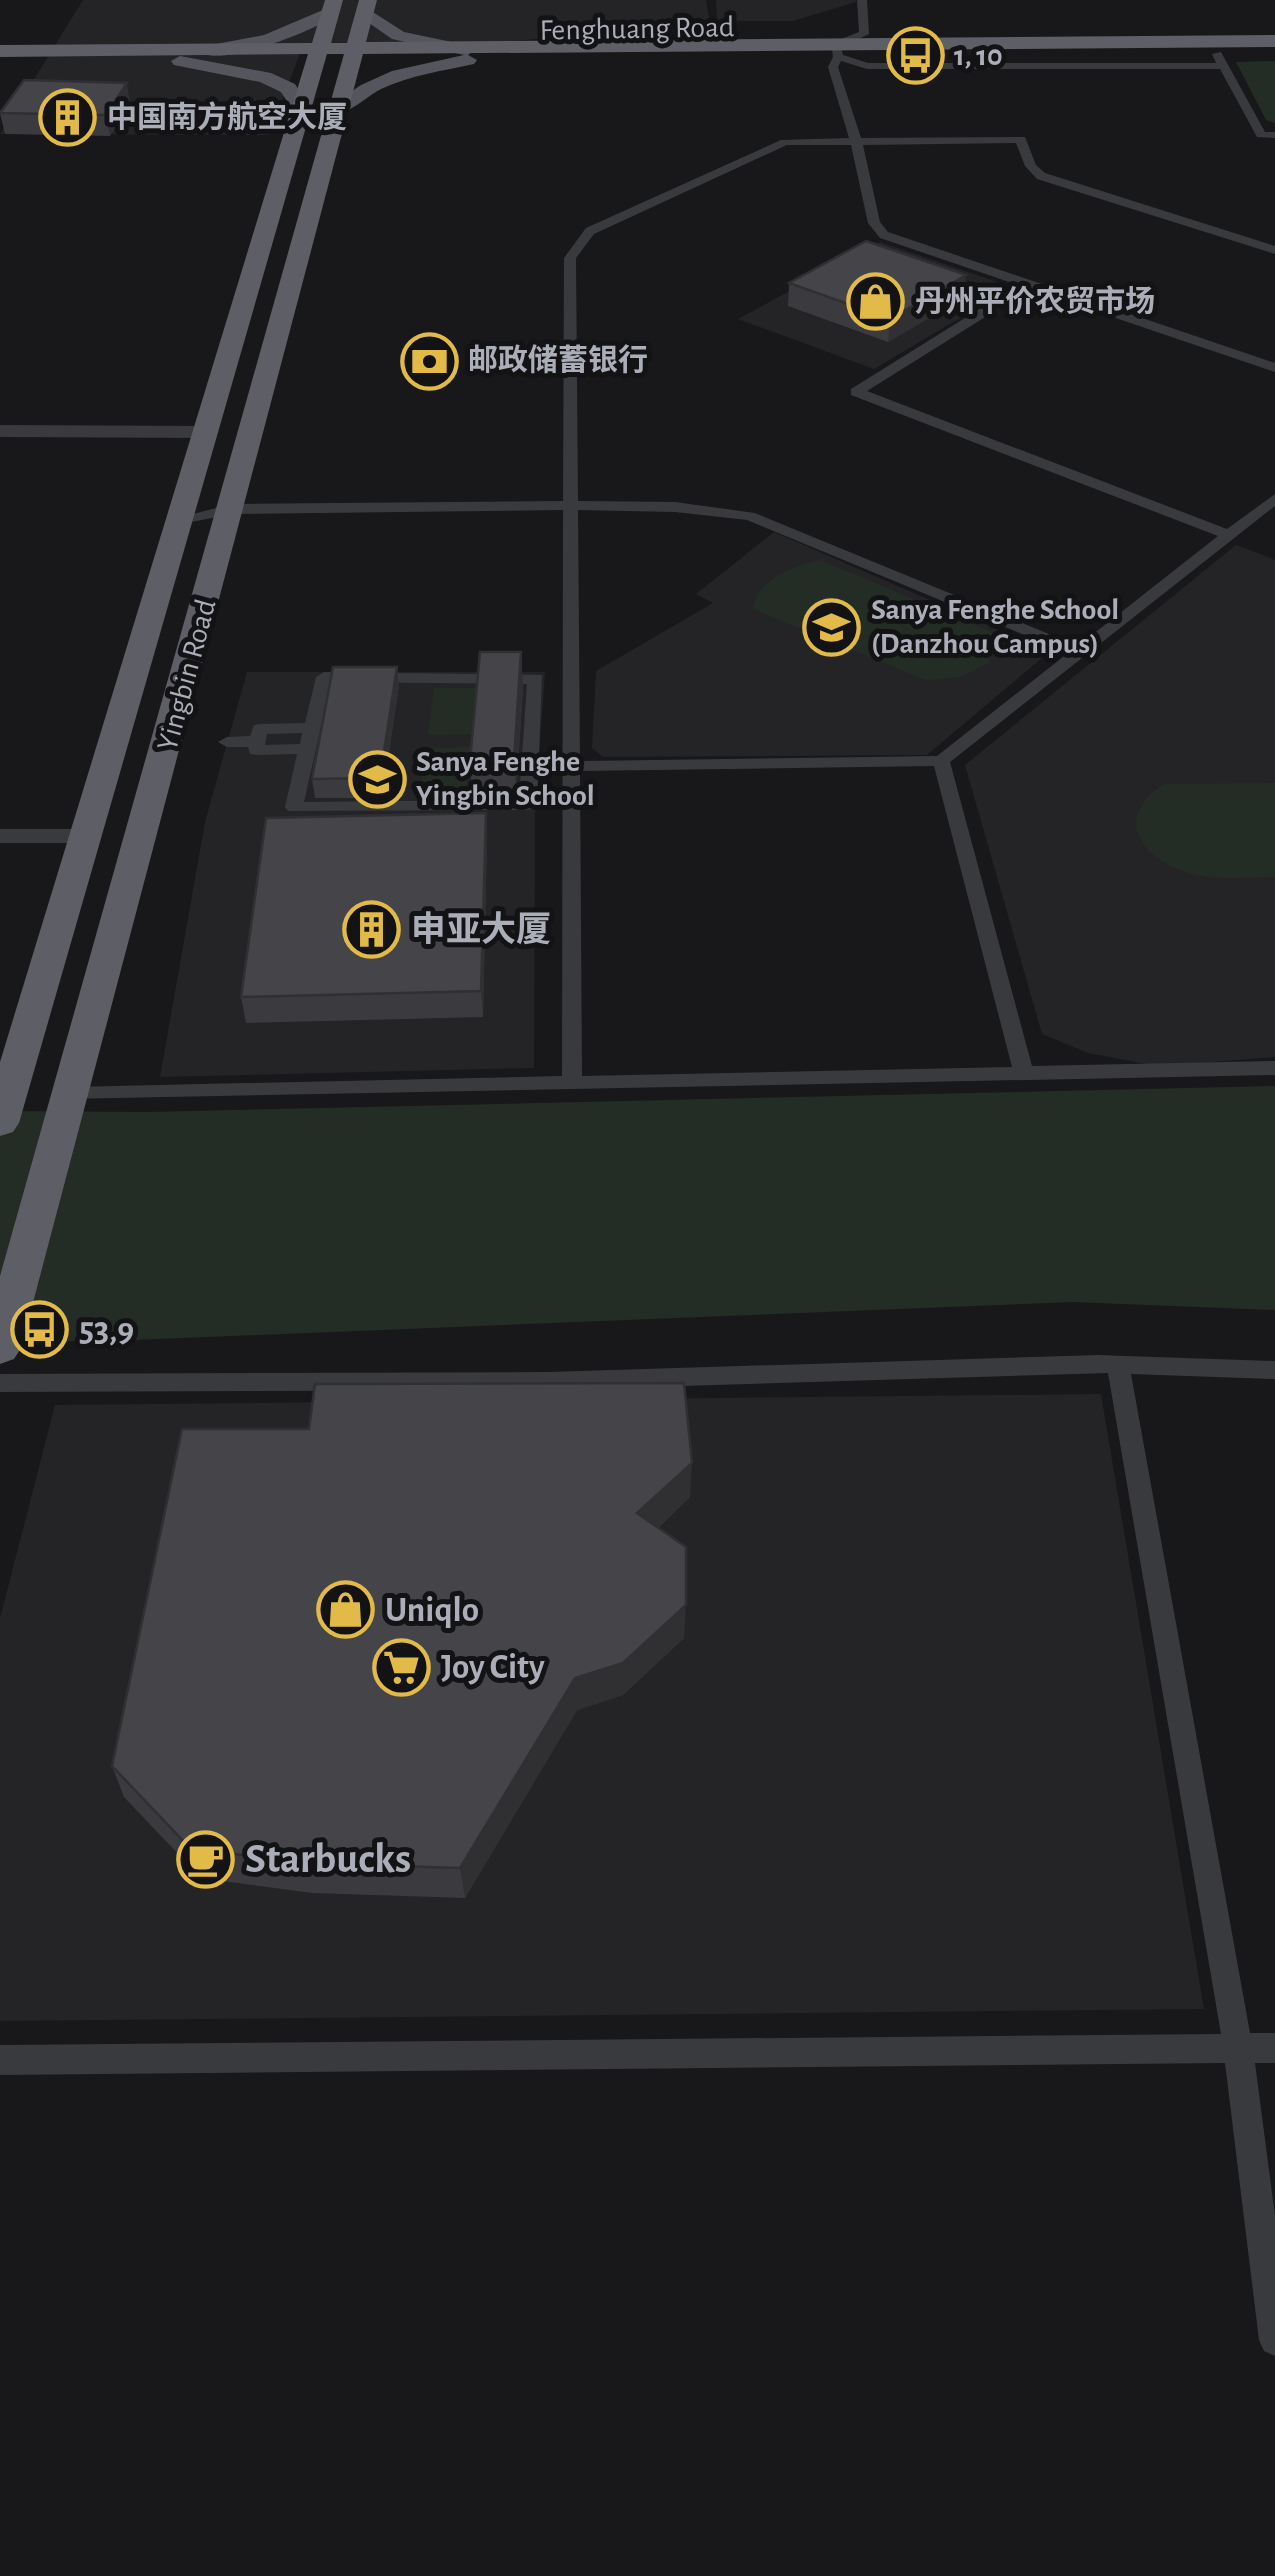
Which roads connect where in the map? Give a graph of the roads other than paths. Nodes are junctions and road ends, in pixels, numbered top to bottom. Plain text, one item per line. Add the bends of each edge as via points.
1 (862, 0) edge
2 (332, 6) edge
3 (366, 6) edge
4 (1275, 42) edge
5 (0, 51) edge
6 (202, 51) junction
7 (836, 51) junction
8 (1275, 52) edge
9 (468, 55) junction
10 (317, 56) junction
11 (354, 56) junction
12 (180, 60) junction
13 (1220, 60) junction
14 (0, 61) edge
15 (301, 108) junction
16 (338, 109) junction
17 (1275, 135) edge
18 (856, 140) junction
19 (1275, 250) edge
20 (1026, 286) junction
21 (1275, 368) edge
22 (0, 431) edge
23 (206, 432) junction
24 (200, 462) junction
25 (243, 465) junction
26 (1275, 499) edge
27 (572, 505) junction
28 (232, 508) junction
29 (177, 531) junction
30 (1229, 535) junction
31 (224, 542) junction
32 (1079, 652) junction
33 (312, 728) junction
34 (257, 741) junction
35 (227, 742) dead end
36 (306, 750) junction
37 (940, 761) junction
38 (573, 766) junction
39 (0, 836) edge
40 (85, 836) junction
41 (12, 1048) edge
42 (1275, 1068) edge
43 (1024, 1074) junction
44 (572, 1082) junction
45 (71, 1094) junction
46 (0, 1123) edge
47 (0, 1348) edge
48 (1118, 1365) junction
49 (1275, 1370) edge
50 (0, 1383) edge
51 (1238, 2047) junction
52 (1275, 2048) edge
53 (0, 2060) edge
54 (1275, 2340) edge

1 - 7 street via 864,34
2 - 6 main road via 303,30
2 - 10 highway, Yingbin Road
3 - 9 main road via 376,25
3 - 11 highway, Yingbin Road
4 - 7 highway, Fenghuang Road
5 - 6 highway, Fenghuang Road
6 - 10 highway, Fenghuang Road
7 - 9 highway, Fenghuang Road
7 - 13 highway, Fenghuang Road
7 - 18 street via 833,67
8 - 13 highway, Fenghuang Road
9 - 11 highway, Fenghuang Road
9 - 16 main road via 386,77
10 - 11 highway, Fenghuang Road
10 - 12 highway, Fenghuang Road
10 - 15 highway, Yingbin Road
11 - 16 highway, Yingbin Road
12 - 14 highway, Fenghuang Road
12 - 15 main road via 266,77 288,88
13 - 17 street via 1261,135
15 - 23 highway, Yingbin Road
16 - 25 highway, Yingbin Road
18 - 19 street via 1021,139 1041,176
18 - 20 street via 874,223 884,236
18 - 27 street via 776,144 590,231 570,258
20 - 21 street
20 - 30 street via 856,392
22 - 23 street
23 - 24 highway, Yingbin Road
24 - 25 highway via 219,470
24 - 28 highway
24 - 29 highway, Yingbin Road
25 - 28 highway, Yingbin Road
26 - 30 street
27 - 28 street
27 - 32 street via 675,506 750,516
27 - 38 street
28 - 29 street
28 - 31 highway, Yingbin Road
29 - 31 highway
29 - 40 highway, Yingbin Road
30 - 32 street
31 - 45 highway, Yingbin Road
32 - 37 street
33 - 34 street via 260,728
33 - 36 street
33 - 36 street via 324,677 540,679 528,804 294,807
34 - 35 street
34 - 36 street via 256,750
37 - 38 street
37 - 43 street
38 - 44 street
39 - 40 street
40 - 41 highway, Yingbin Road
41 - 46 highway, Yingbin Road
42 - 43 street
43 - 44 street
44 - 45 street
45 - 47 highway, Yingbin Road
48 - 49 street
48 - 50 street via 548,1380
48 - 51 street
51 - 52 street
51 - 53 street
51 - 54 street

